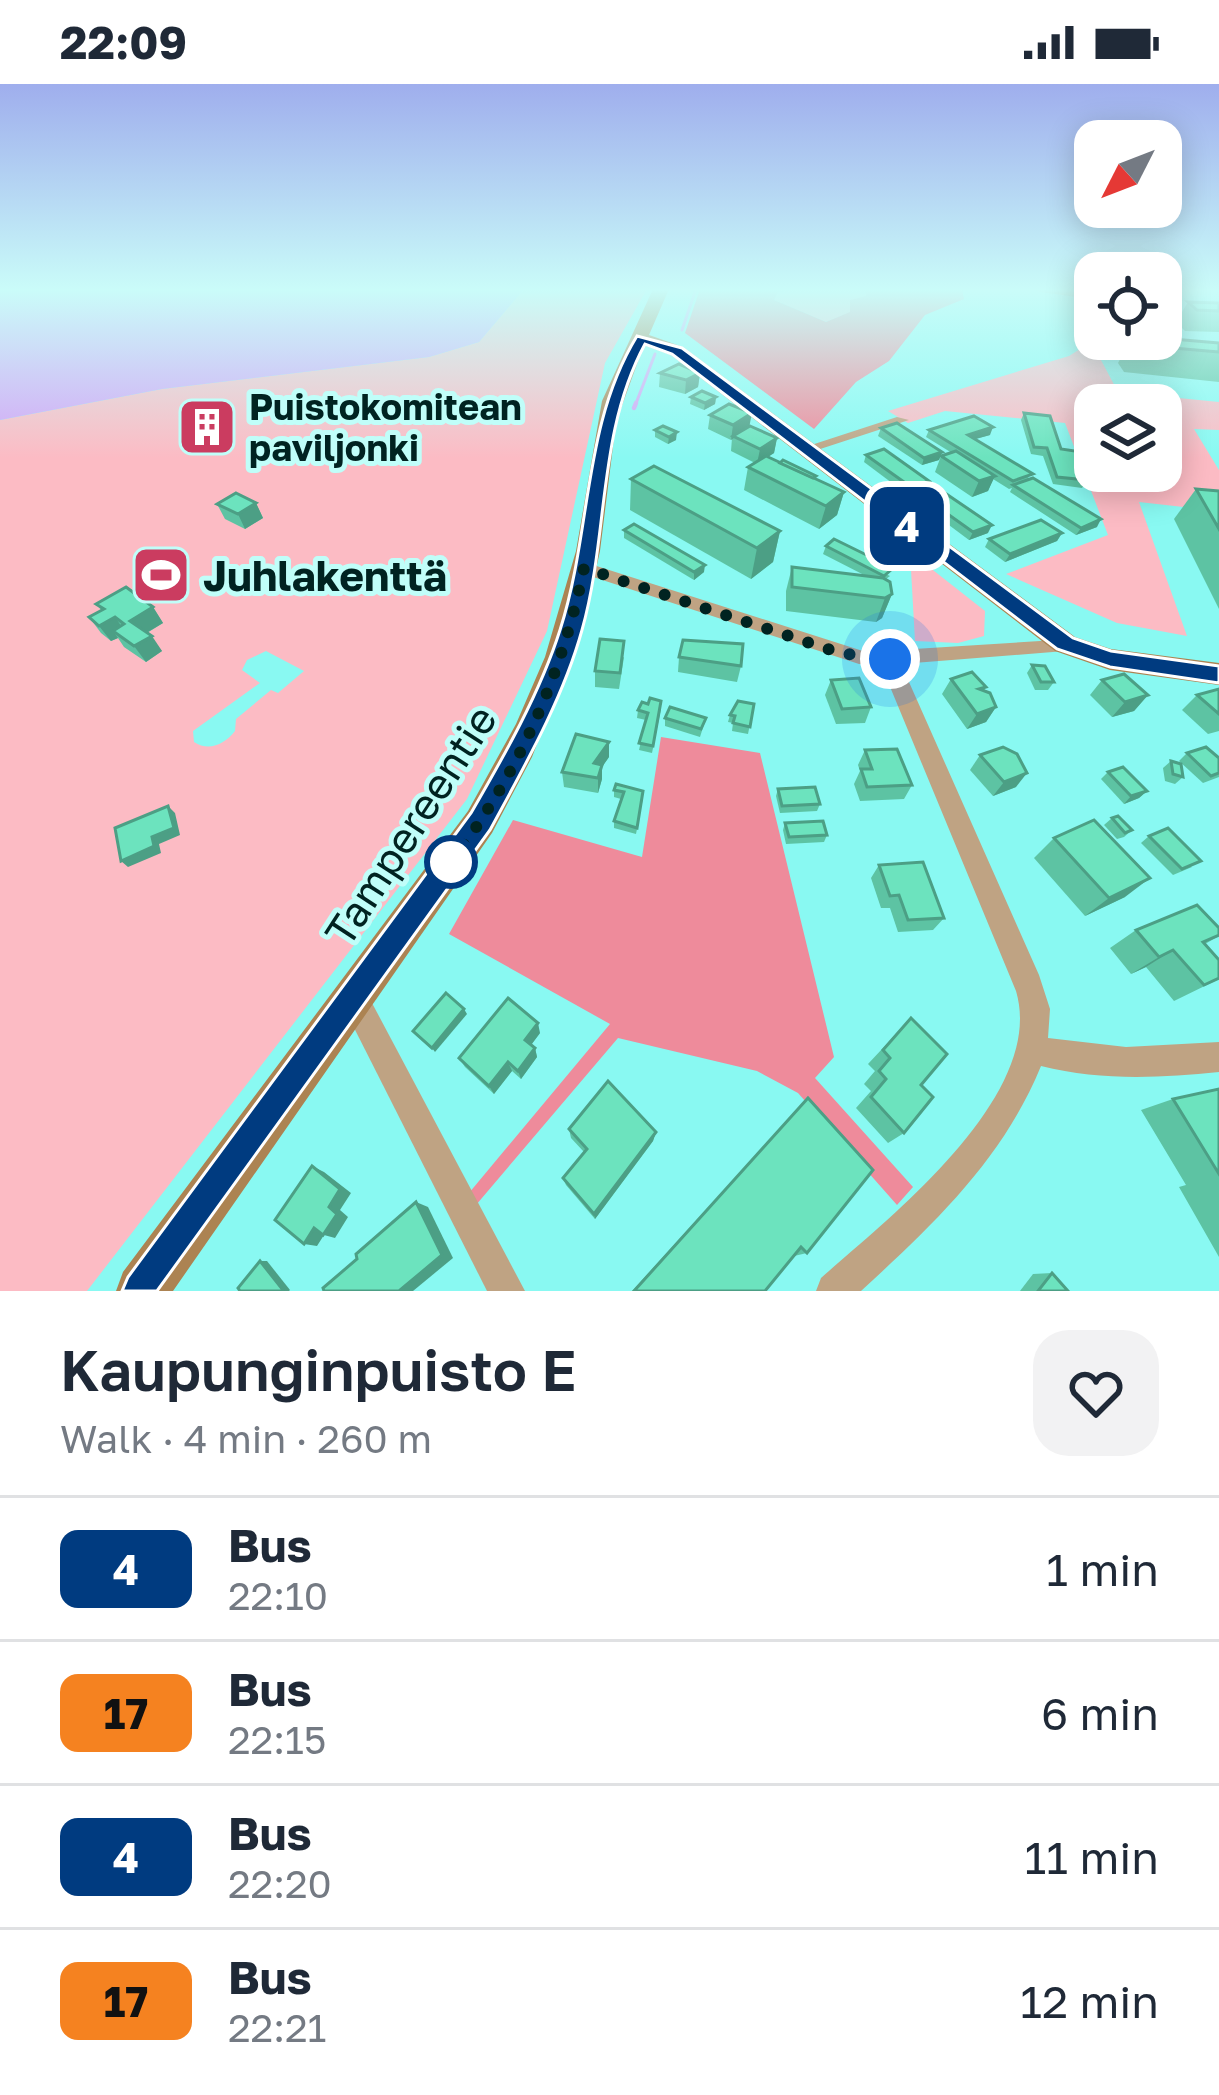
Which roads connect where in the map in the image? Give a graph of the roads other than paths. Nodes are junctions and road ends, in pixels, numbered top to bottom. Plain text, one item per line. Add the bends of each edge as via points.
1 (638, 345) edge
2 (662, 345) edge
3 (902, 419) dead end
4 (806, 449) junction
5 (584, 568) junction
6 (1065, 644) junction
7 (890, 659) junction
8 (1219, 674) edge
9 (354, 998) junction
10 (1033, 1049) junction
11 (1219, 1057) edge
12 (142, 1291) edge
13 (508, 1291) edge
14 (834, 1291) edge

1 - 5 main road, Tampereentie via 618,381 602,444
2 - 4 main road
3 - 4 street
4 - 6 main road
5 - 7 street via 840,653
5 - 9 main road, Tampereentie via 563,654 515,760
6 - 7 street
6 - 8 main road via 1110,659
7 - 10 street via 1025,975 1037,1015
9 - 12 main road, Tampereentie
9 - 13 street
10 - 11 street via 1122,1066
10 - 14 street via 1026,1075 977,1148

